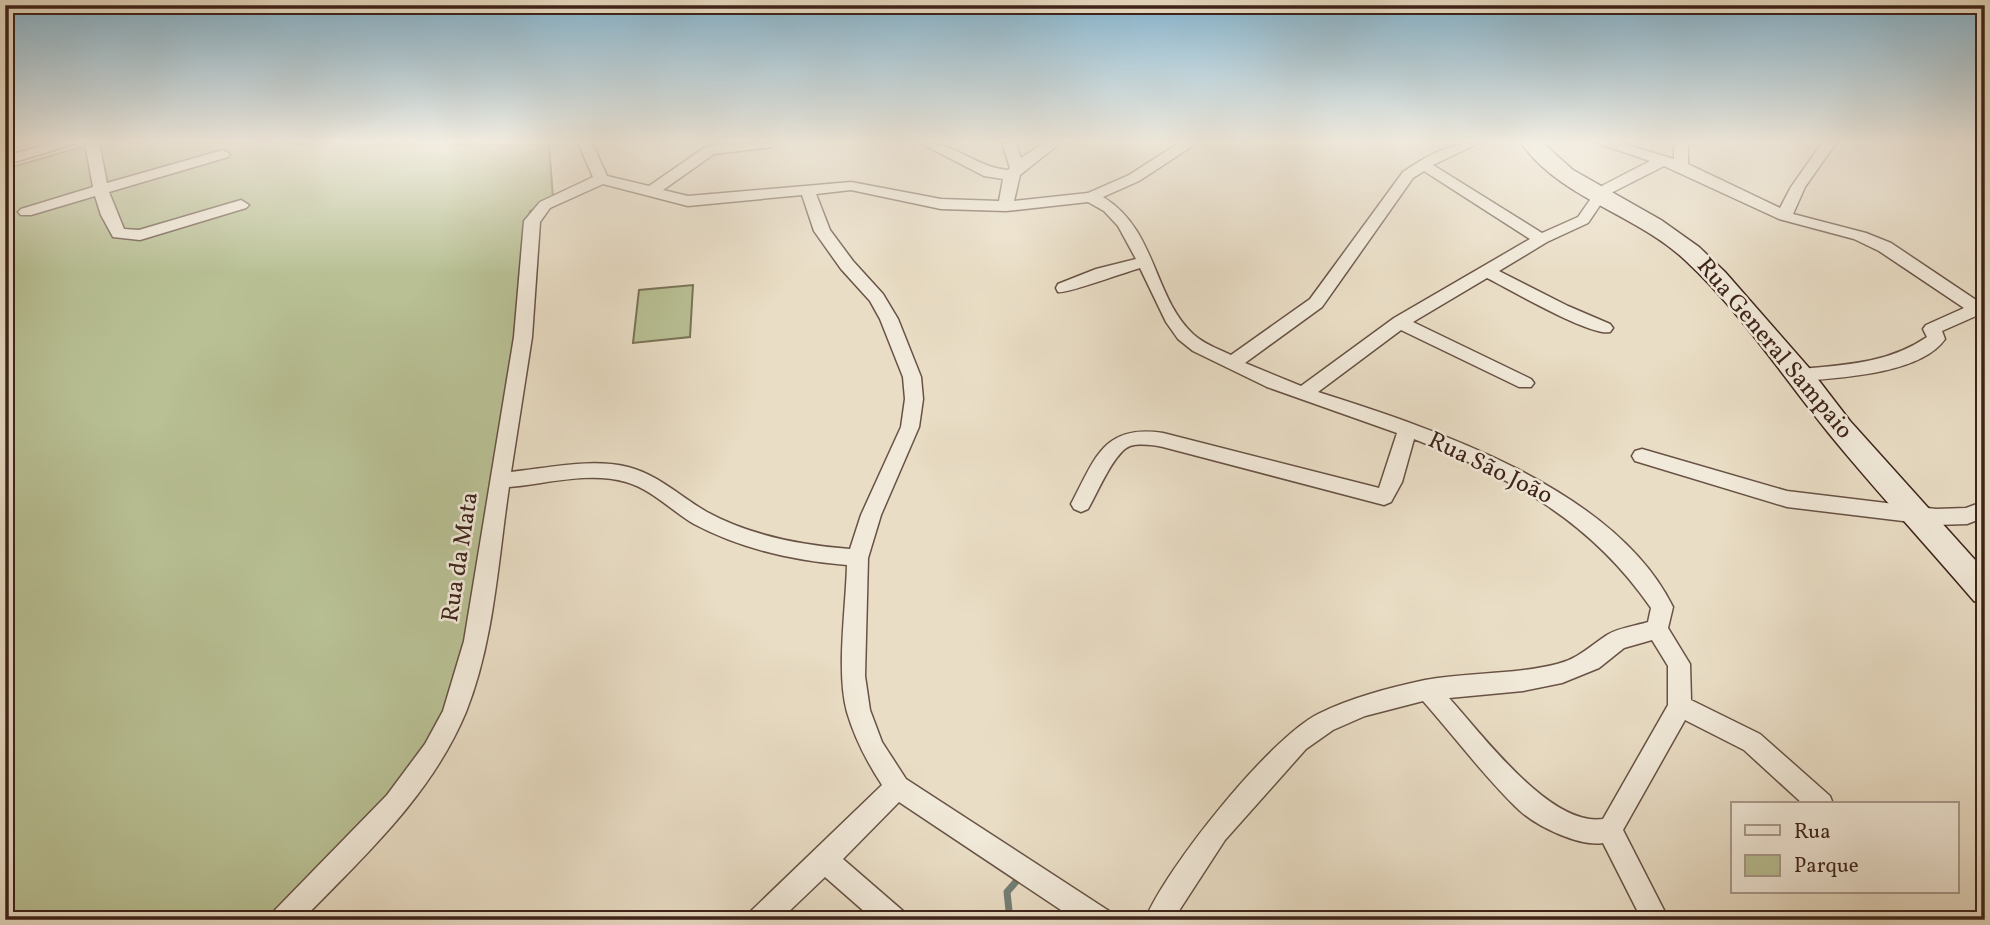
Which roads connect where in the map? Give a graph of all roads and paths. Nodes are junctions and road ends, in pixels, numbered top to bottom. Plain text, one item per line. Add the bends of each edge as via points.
1 (101, 186) edge
2 (115, 186) edge
3 (586, 186) edge
4 (631, 186) edge
5 (659, 186) edge
6 (849, 186) edge
7 (852, 186) edge
8 (1010, 186) edge
9 (1116, 186) edge
10 (1400, 186) edge
11 (1457, 186) edge
12 (1584, 186) edge
13 (1615, 186) edge
14 (1723, 186) edge
15 (1799, 186) edge
16 (807, 189) junction
17 (102, 190) junction
18 (652, 191) junction
19 (1598, 195) junction
20 (1091, 197) junction
21 (241, 205) dead end
22 (1006, 206) junction
23 (26, 212) dead end
24 (108, 213) joint
25 (1784, 216) junction
26 (1541, 239) junction
27 (1145, 262) junction
28 (1489, 272) junction
29 (1064, 288) dead end
30 (1980, 311) edge
31 (1401, 321) junction
32 (1604, 328) dead end
33 (1231, 364) junction
34 (1801, 375) junction
35 (1525, 383) dead end
36 (1304, 393) junction
37 (1408, 429) junction
38 (1642, 456) dead end
39 (500, 480) junction
40 (1081, 504) dead end
41 (1985, 509) edge
42 (1916, 513) junction
43 (858, 558) junction
44 (1985, 592) edge
45 (1657, 629) junction
46 (1427, 690) junction
47 (1680, 706) junction
48 (897, 787) junction
49 (1819, 802) edge
50 (1610, 830) junction
51 (825, 860) junction
52 (283, 920) edge
53 (760, 920) edge
54 (894, 920) edge
55 (1100, 920) edge
56 (1157, 920) edge
57 (1657, 920) edge

1 - 17 street
2 - 17 street
3 - 39 street, Rua da Mata via 545,205 533,221 523,337
4 - 18 street
5 - 18 street
6 - 16 street
7 - 22 street via 941,204
8 - 22 street
9 - 20 street
10 - 33 street via 1316,303
11 - 26 street
12 - 19 street, Rua General Sampaio
13 - 19 street
14 - 25 street
15 - 25 street
16 - 18 street via 688,201
16 - 43 street via 822,231 889,319 912,377 910,427 871,515
17 - 23 street
17 - 24 street
19 - 26 street via 1583,220
19 - 34 street, Rua General Sampaio via 1691,251
20 - 22 street
20 - 27 street, Rua São João via 1117,214
21 - 24 street via 140,235 119,234
25 - 30 street via 1885,247
26 - 28 street
27 - 29 street
27 - 33 street, Rua São João via 1183,334
28 - 31 street
28 - 32 street
30 - 34 street via 1932,329 1936,339 1914,353 1880,364
31 - 35 street
31 - 36 street
33 - 36 street, Rua São João
34 - 42 street, Rua General Sampaio via 1840,428
36 - 37 street, Rua São João
37 - 40 street via 1384,497 1163,440 1139,438 1119,442 1112,449
37 - 45 street, Rua São João via 1528,484 1572,512 1647,580 1662,607
38 - 42 street via 1787,499
39 - 43 street via 590,473 630,475 703,519 760,542
39 - 52 street, Rua da Mata via 475,641 450,721 411,786
41 - 42 street via 1967,516
42 - 44 street, Rua General Sampaio
43 - 48 street via 854,676 858,710 873,748
45 - 46 street via 1617,640 1591,660 1562,673
45 - 47 street via 1679,664
46 - 50 street via 1530,804 1569,826 1591,832
46 - 56 street via 1363,706 1325,722 1298,741 1216,831
47 - 49 street via 1752,742
47 - 50 street
48 - 51 street
48 - 55 street
50 - 57 street
51 - 53 street
51 - 54 street

